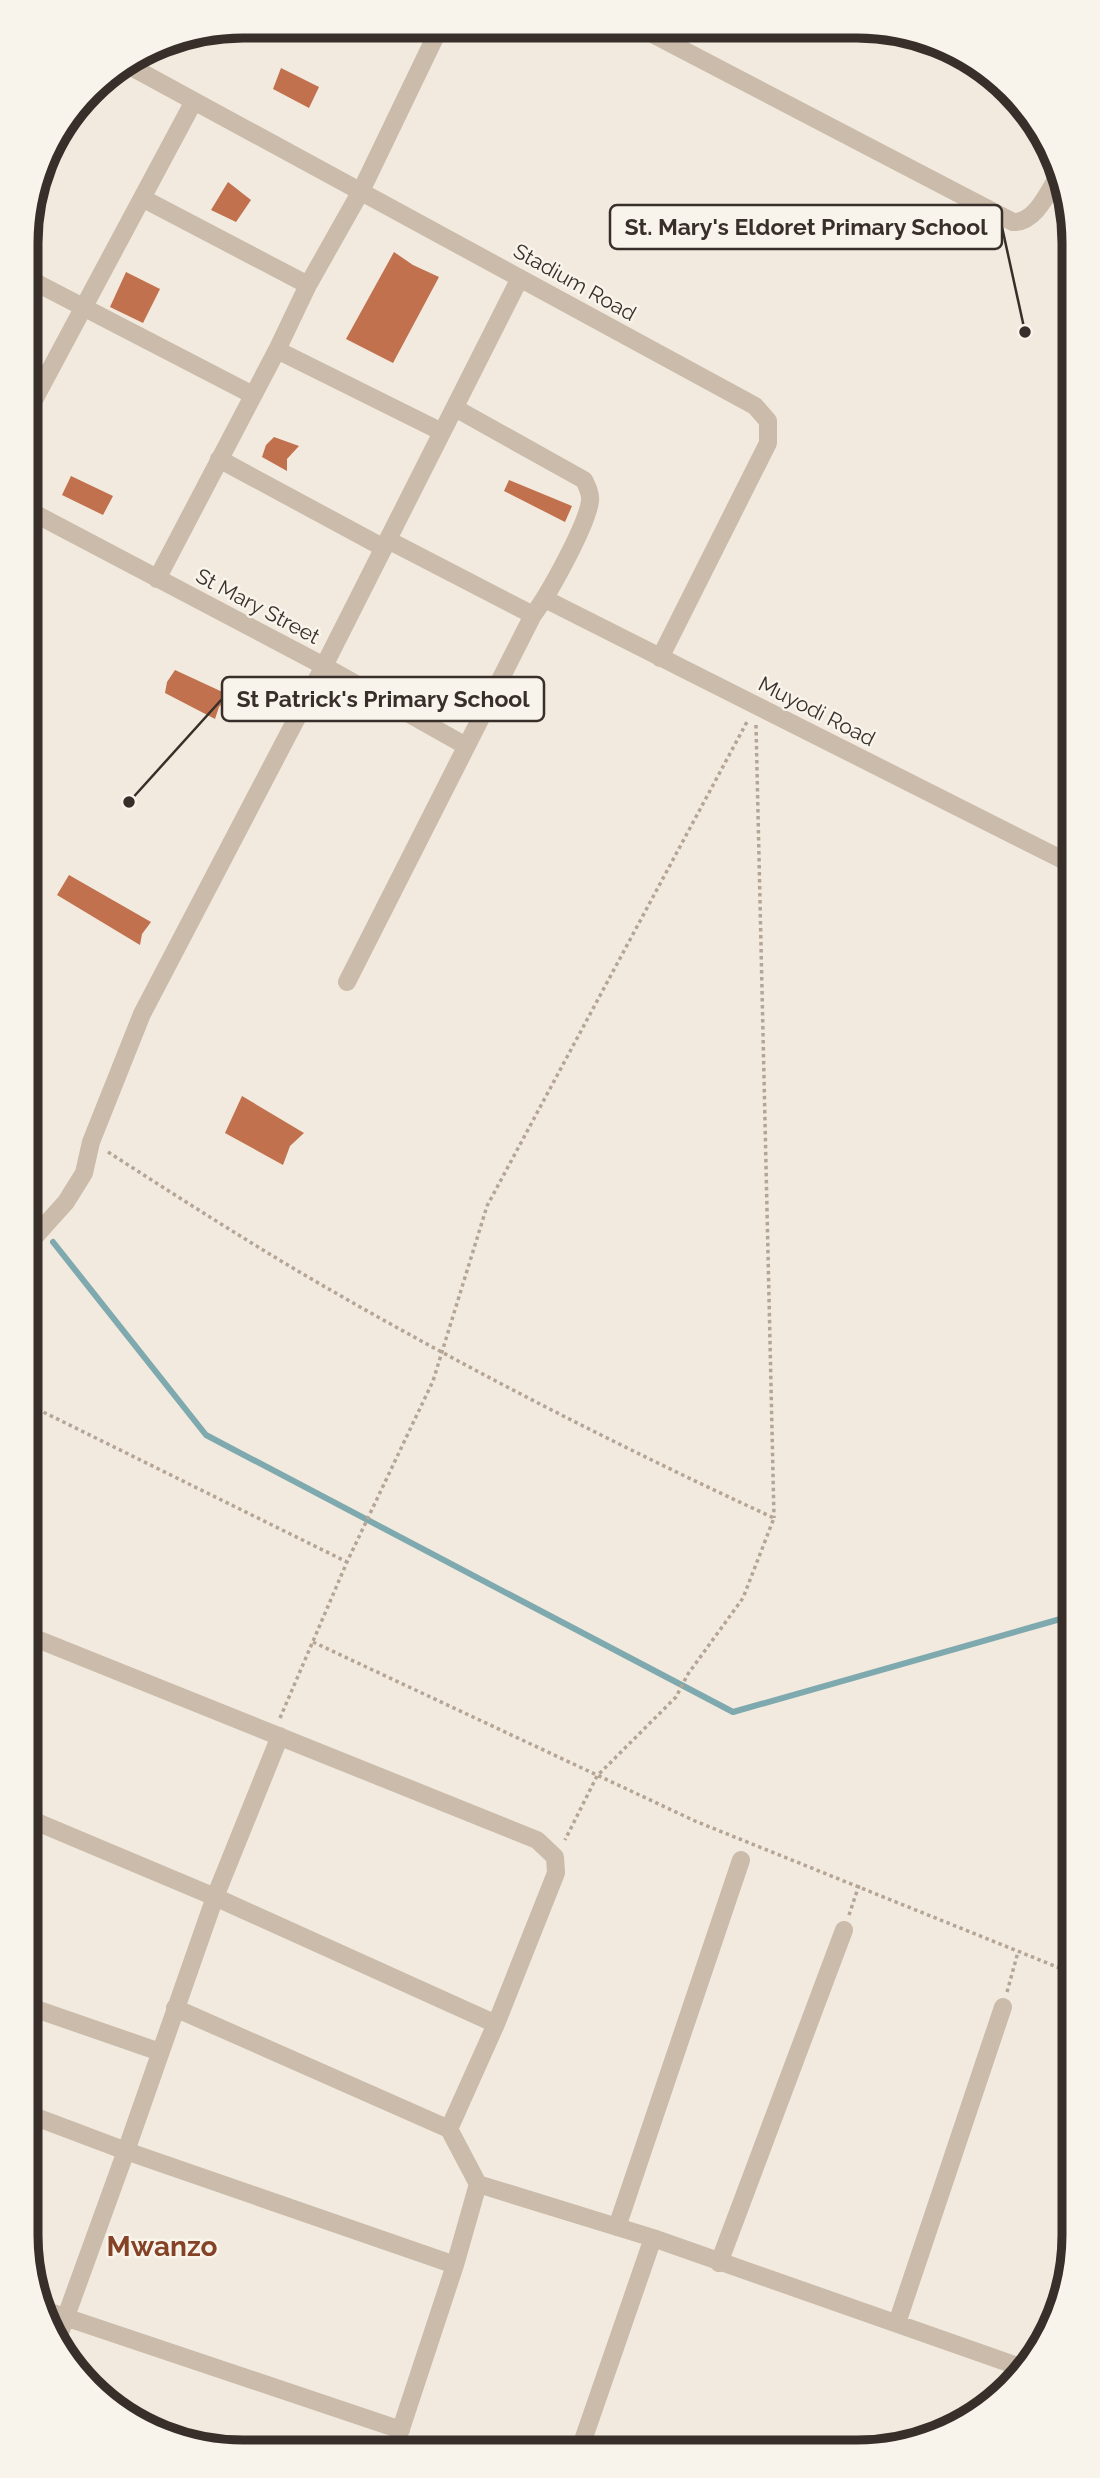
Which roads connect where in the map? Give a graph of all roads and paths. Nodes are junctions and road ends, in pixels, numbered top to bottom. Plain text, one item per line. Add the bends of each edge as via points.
1 (661, 38) edge
2 (434, 39) edge
3 (136, 69) edge
4 (194, 101) junction
5 (1053, 184) edge
6 (361, 191) junction
7 (142, 198) junction
8 (520, 278) junction
9 (39, 284) edge
10 (308, 285) junction
11 (84, 306) junction
12 (277, 350) junction
13 (39, 391) edge
14 (253, 395) junction
15 (455, 408) junction
16 (442, 432) junction
17 (219, 459) junction
18 (39, 516) edge
19 (386, 544) junction
20 (157, 579) junction
21 (545, 599) junction
22 (533, 615) junction
23 (660, 658) junction
24 (324, 666) junction
25 (755, 705) junction
26 (466, 746) junction
27 (1062, 859) edge
28 (347, 982) dead end
29 (91, 1142) junction
30 (38, 1233) edge
31 (442, 1352) junction
32 (38, 1410) edge
33 (774, 1518) junction
34 (347, 1562) junction
35 (38, 1640) edge
36 (313, 1642) junction
37 (277, 1735) junction
38 (597, 1776) junction
39 (38, 1823) edge
40 (555, 1857) junction
41 (741, 1860) dead end
42 (859, 1885) junction
43 (215, 1897) junction
44 (844, 1930) joint
45 (1018, 1951) junction
46 (1061, 1969) edge
47 (1003, 2007) joint
48 (175, 2008) junction
49 (38, 2010) edge
50 (496, 2024) junction
51 (160, 2052) junction
52 (38, 2118) edge
53 (449, 2129) junction
54 (126, 2151) junction
55 (478, 2184) junction
56 (617, 2227) junction
57 (653, 2238) junction
58 (719, 2263) junction
59 (455, 2265) junction
60 (54, 2314) edge
61 (64, 2317) junction
62 (897, 2323) junction
63 (61, 2327) edge
64 (1015, 2365) edge
65 (398, 2438) edge
66 (583, 2440) edge

1 - 5 street via 1013,222 1023,223 1031,217
2 - 6 street
3 - 4 street, Stadium Road
4 - 6 street, Stadium Road
4 - 7 street
6 - 8 street, Stadium Road
6 - 10 street
7 - 10 street
7 - 11 street
8 - 15 street
8 - 23 street, Stadium Road via 755,406 768,421 768,443
9 - 11 street
10 - 12 street
11 - 13 street
11 - 14 street
12 - 14 street
12 - 16 street
14 - 17 street
15 - 16 street
15 - 21 street via 584,480 591,498 586,516
16 - 19 street
17 - 19 street
17 - 20 street
18 - 20 street, St Mary Street
19 - 22 street
19 - 24 street
20 - 24 street, St Mary Street
21 - 22 street
21 - 23 street, Muyodi Road
22 - 26 street
23 - 25 street, Muyodi Road
24 - 26 street, St Mary Street
24 - 29 street via 142,1014
25 - 27 street, Muyodi Road
25 - 31 path via 487,1206
25 - 33 path
26 - 28 street
29 - 30 street via 84,1173
29 - 31 path via 319,1283
31 - 33 path
31 - 34 path via 433,1381
32 - 34 path
33 - 38 path via 743,1598 676,1697
34 - 36 path
35 - 37 street
36 - 37 path
36 - 38 path
37 - 40 street via 537,1840
37 - 43 street
38 - 40 path
38 - 42 path via 695,1821
39 - 43 street
40 - 50 street via 556,1873
41 - 56 street
42 - 44 path
42 - 45 path
43 - 48 street
43 - 50 street
44 - 58 street
45 - 46 path
45 - 47 path
47 - 62 street
48 - 51 street
48 - 53 street
49 - 51 street
50 - 53 street
51 - 54 street
52 - 54 street
53 - 55 street
54 - 59 street
54 - 61 street
55 - 56 street
55 - 59 street
56 - 57 street
57 - 58 street
57 - 66 street
58 - 62 street
59 - 65 street
60 - 61 street
61 - 63 street
61 - 65 street
62 - 64 street

